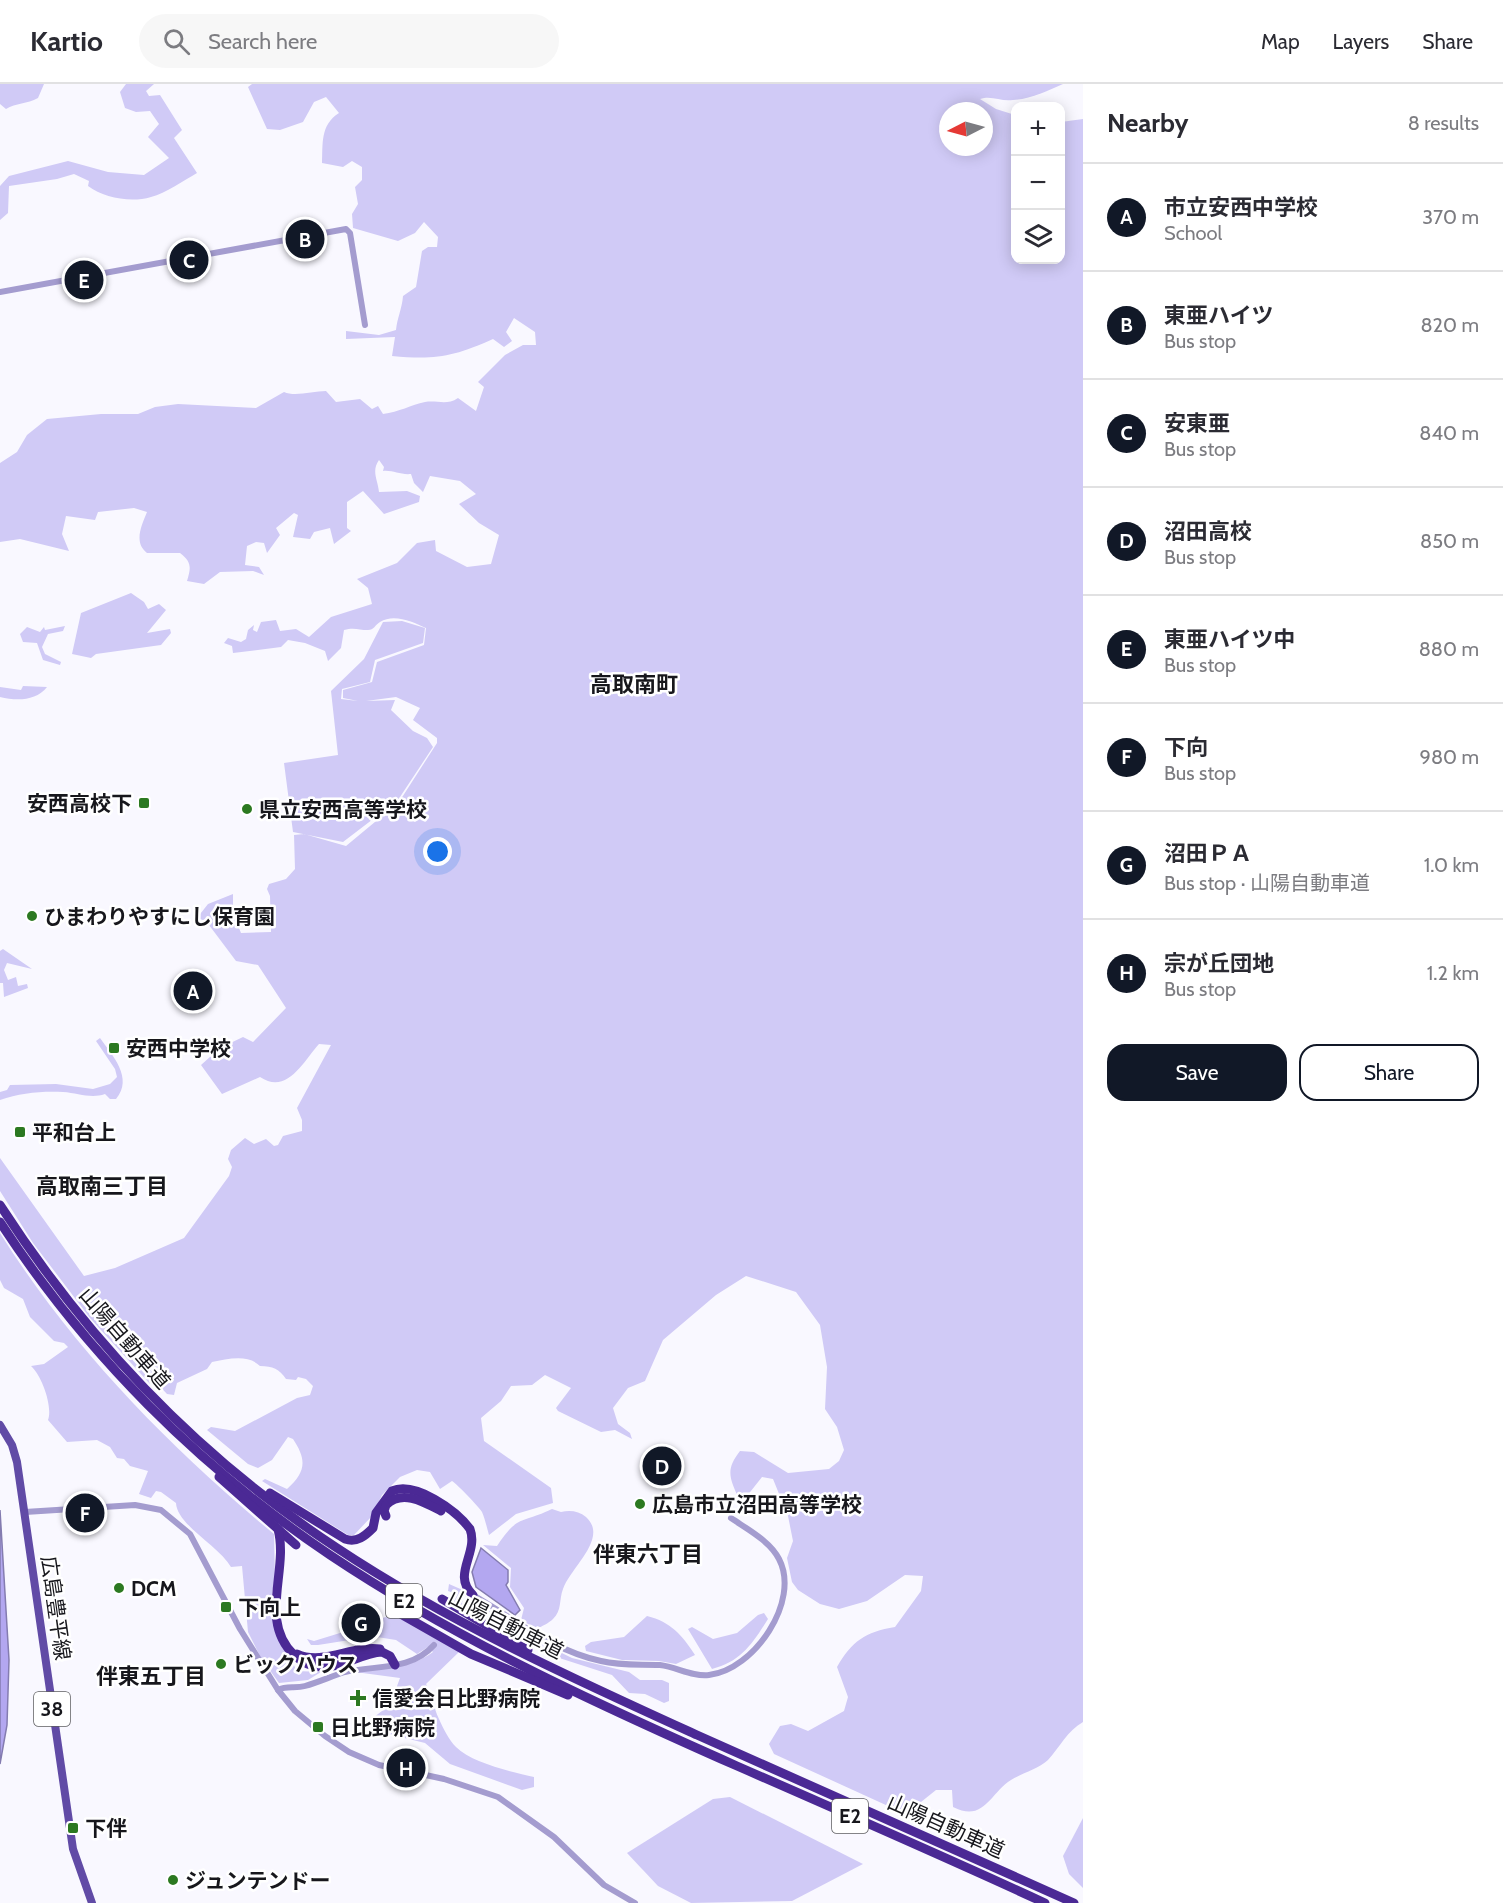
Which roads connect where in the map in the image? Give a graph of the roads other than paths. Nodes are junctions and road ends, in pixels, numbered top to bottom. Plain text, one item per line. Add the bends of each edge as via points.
1 (0, 292) edge
2 (365, 325) dead end
3 (0, 1205) edge
4 (0, 1222) edge
5 (0, 1425) edge
6 (182, 1432) junction
7 (25, 1512) junction
8 (386, 1516) dead end
9 (731, 1518) dead end
10 (278, 1530) junction
11 (288, 1538) junction
12 (296, 1545) dead end
13 (473, 1595) junction
14 (442, 1599) dead end
15 (466, 1604) dead end
16 (392, 1609) dead end
17 (434, 1646) dead end
18 (394, 1665) junction
19 (590, 1686) junction
20 (278, 1690) junction
21 (654, 1730) junction
22 (92, 1903) edge
23 (635, 1903) edge
24 (1045, 1903) edge
25 (1074, 1903) edge

1 - 2 street via 346,229 350,233
3 - 6 highway, 山陽自動車道 / E2 via 63,1294
4 - 6 highway, 山陽自動車道 / E2 via 101,1356
5 - 7 main road, 広島豊平線 / 38 via 15,1453
6 - 10 highway via 214,1473
6 - 13 highway via 273,1495 349,1541 358,1540 374,1528 376,1513 392,1491 405,1487 422,1492 470,1529 472,1547 463,1577 465,1587
6 - 19 highway, 山陽自動車道 / E2 via 352,1558 444,1613
6 - 21 highway, 山陽自動車道 / E2 via 276,1516 374,1582 512,1659
7 - 20 street via 135,1505 170,1515 197,1544 240,1629
7 - 22 main road, 広島豊平線 / 38 via 73,1849
8 - 13 highway via 384,1508 389,1502 410,1498 462,1524 470,1543 461,1580
9 - 13 street via 774,1550 784,1570 786,1587 780,1611 750,1656 721,1673 701,1675 672,1667 621,1665 584,1657 527,1631
10 - 11 highway
10 - 18 highway via 275,1614 278,1630 289,1649 303,1662 316,1667 382,1652 390,1656
11 - 12 highway
11 - 18 highway via 281,1544 277,1608 280,1629 291,1648 299,1655 313,1658 378,1648 390,1653
13 - 15 street
14 - 19 highway
16 - 21 highway via 471,1654
17 - 18 street via 418,1660
18 - 20 street via 344,1672 306,1686
19 - 25 highway, 山陽自動車道 / E2
20 - 23 street via 309,1724 349,1752 379,1765 468,1786 505,1801 554,1837 604,1885
21 - 24 highway, 山陽自動車道 / E2

